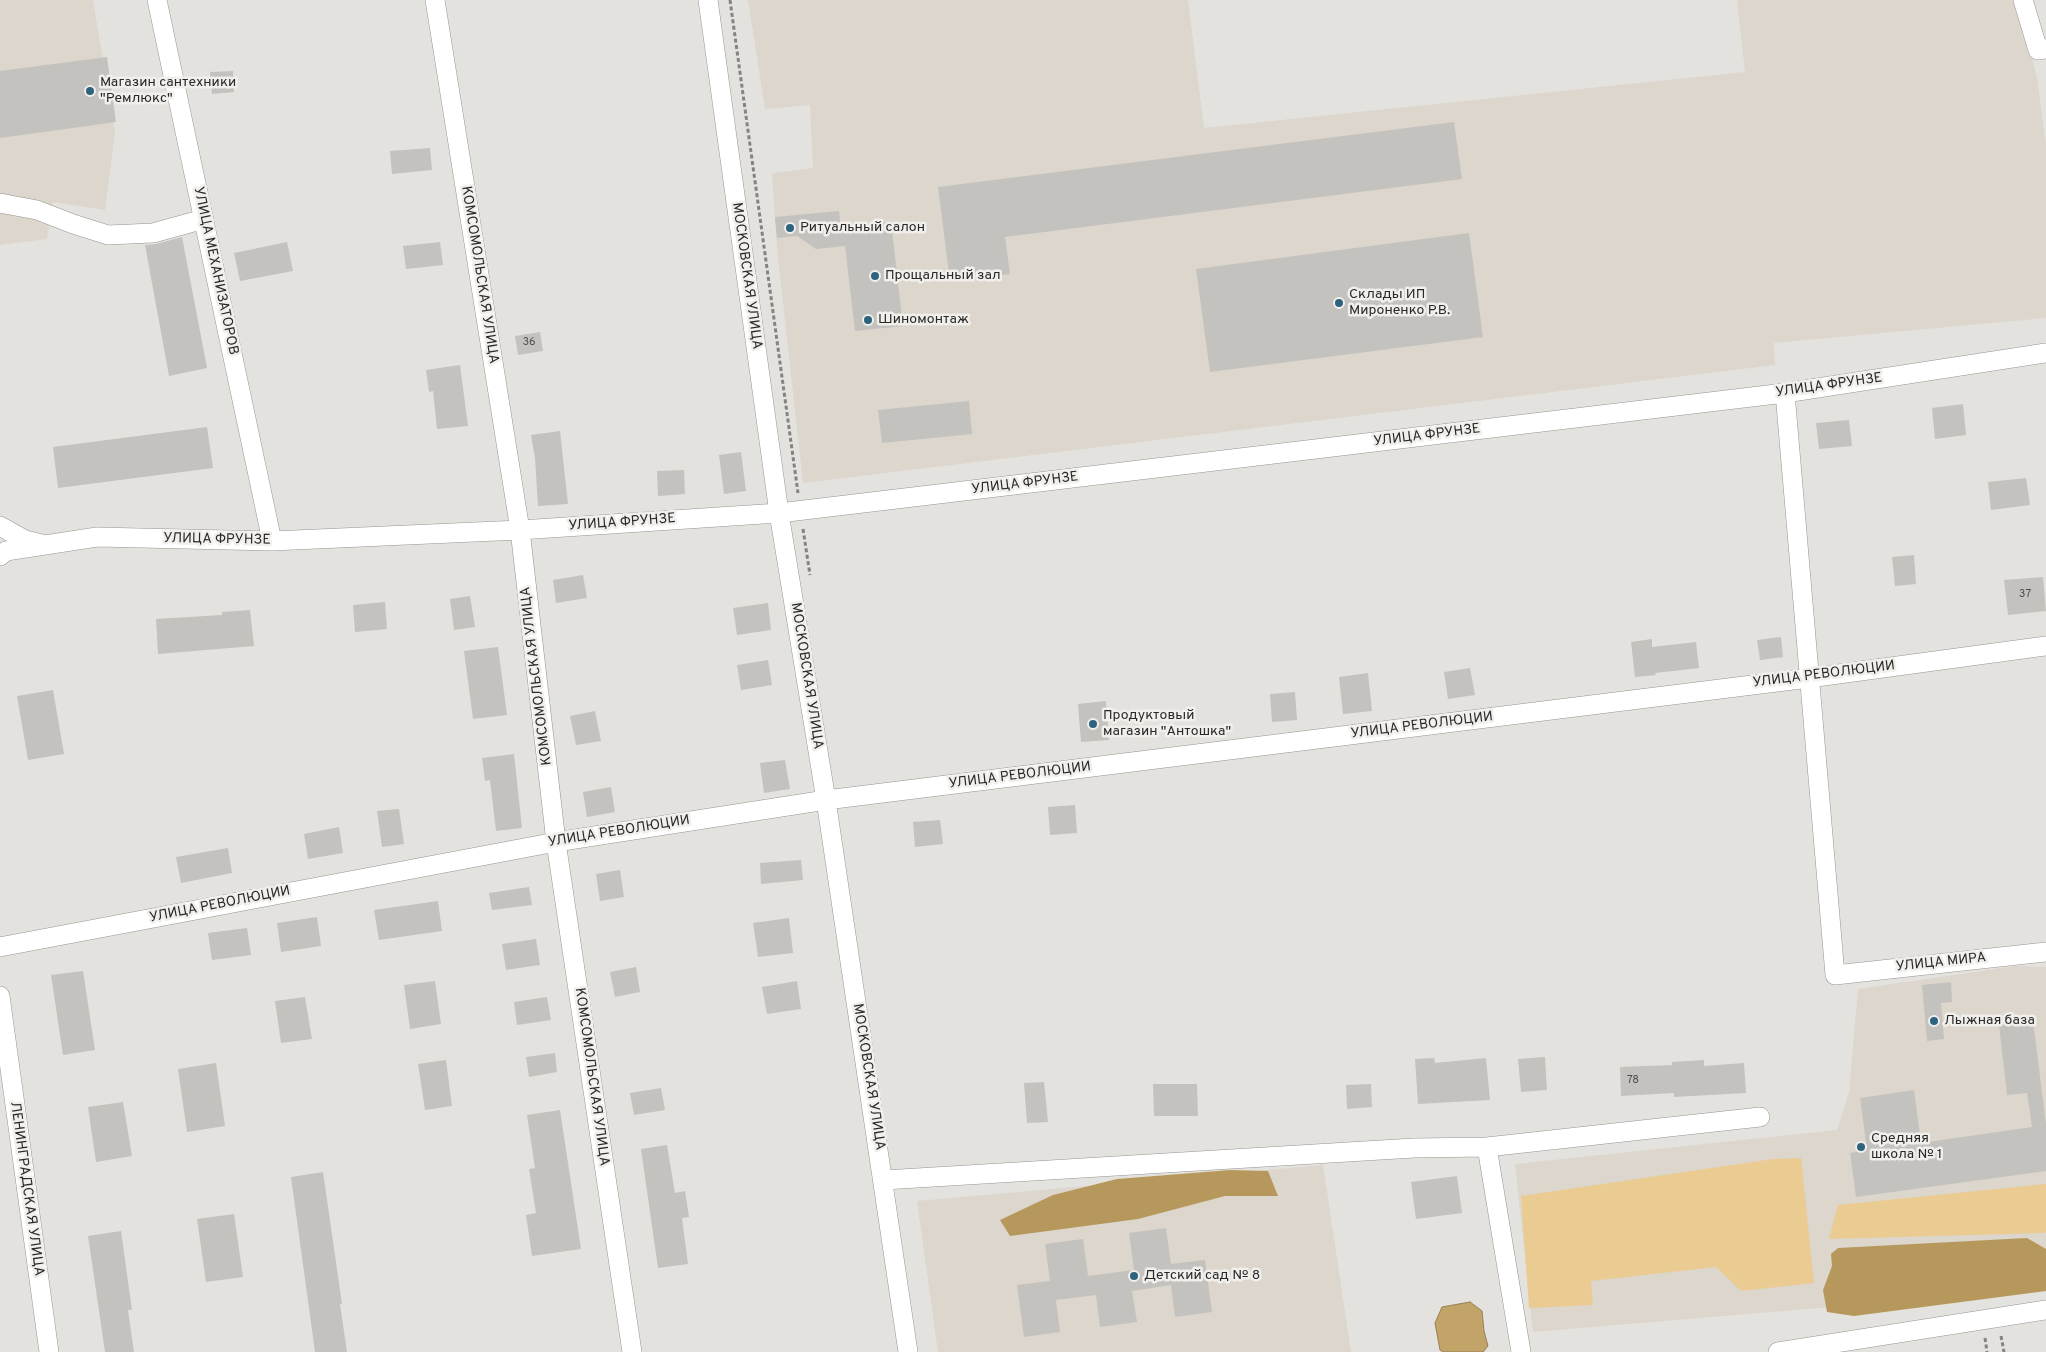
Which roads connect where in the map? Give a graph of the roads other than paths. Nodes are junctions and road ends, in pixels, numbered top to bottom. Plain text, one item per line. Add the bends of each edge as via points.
1 (158, 0) edge
2 (435, 0) edge
3 (708, 0) edge
4 (2023, 0) edge
5 (2042, 50) edge
6 (0, 203) edge
7 (204, 219) junction
8 (2046, 353) edge
9 (1785, 393) junction
10 (779, 513) junction
11 (0, 526) edge
12 (520, 530) junction
13 (272, 541) junction
14 (44, 545) junction
15 (0, 556) edge
16 (2046, 646) edge
17 (1809, 678) junction
18 (826, 800) junction
19 (556, 842) junction
20 (0, 947) edge
21 (2046, 952) edge
22 (0, 996) edge
23 (1760, 1117) dead end
24 (1487, 1147) junction
25 (884, 1180) junction
26 (2046, 1310) edge
27 (1878, 1345) edge
28 (49, 1352) edge
29 (632, 1352) edge
30 (908, 1352) edge
31 (1522, 1352) edge
32 (1778, 1352) edge

1 - 7 street, УЛИЦА МЕХАНИЗАТОРОВ
2 - 12 street, КОМСОМОЛЬСКАЯ УЛИЦА
3 - 10 street, МОСКОВСКАЯ УЛИЦА
4 - 5 street
6 - 7 street via 37,210 108,235 153,232
7 - 13 street, УЛИЦА МЕХАНИЗАТОРОВ
8 - 9 street, УЛИЦА ФРУНЗЕ
9 - 10 street, УЛИЦА ФРУНЗЕ
9 - 17 street
10 - 12 street, УЛИЦА ФРУНЗЕ
10 - 18 street, МОСКОВСКАЯ УЛИЦА
11 - 14 street via 25,540
12 - 13 street, УЛИЦА ФРУНЗЕ
12 - 19 street, КОМСОМОЛЬСКАЯ УЛИЦА
13 - 14 street, УЛИЦА ФРУНЗЕ via 97,537
14 - 15 street, УЛИЦА ФРУНЗЕ via 6,551
16 - 17 street, УЛИЦА РЕВОЛЮЦИИ
17 - 18 street, УЛИЦА РЕВОЛЮЦИИ
17 - 21 street, УЛИЦА МИРА via 1835,975
18 - 19 street, УЛИЦА РЕВОЛЮЦИИ
18 - 25 street, МОСКОВСКАЯ УЛИЦА
19 - 20 street, УЛИЦА РЕВОЛЮЦИИ
19 - 29 street, КОМСОМОЛЬСКАЯ УЛИЦА
22 - 28 street, ЛЕНИНГРАДСКАЯ УЛИЦА
23 - 24 street
24 - 25 street via 1414,1148
24 - 31 street
25 - 30 street, МОСКОВСКАЯ УЛИЦА
26 - 27 street
27 - 32 street

